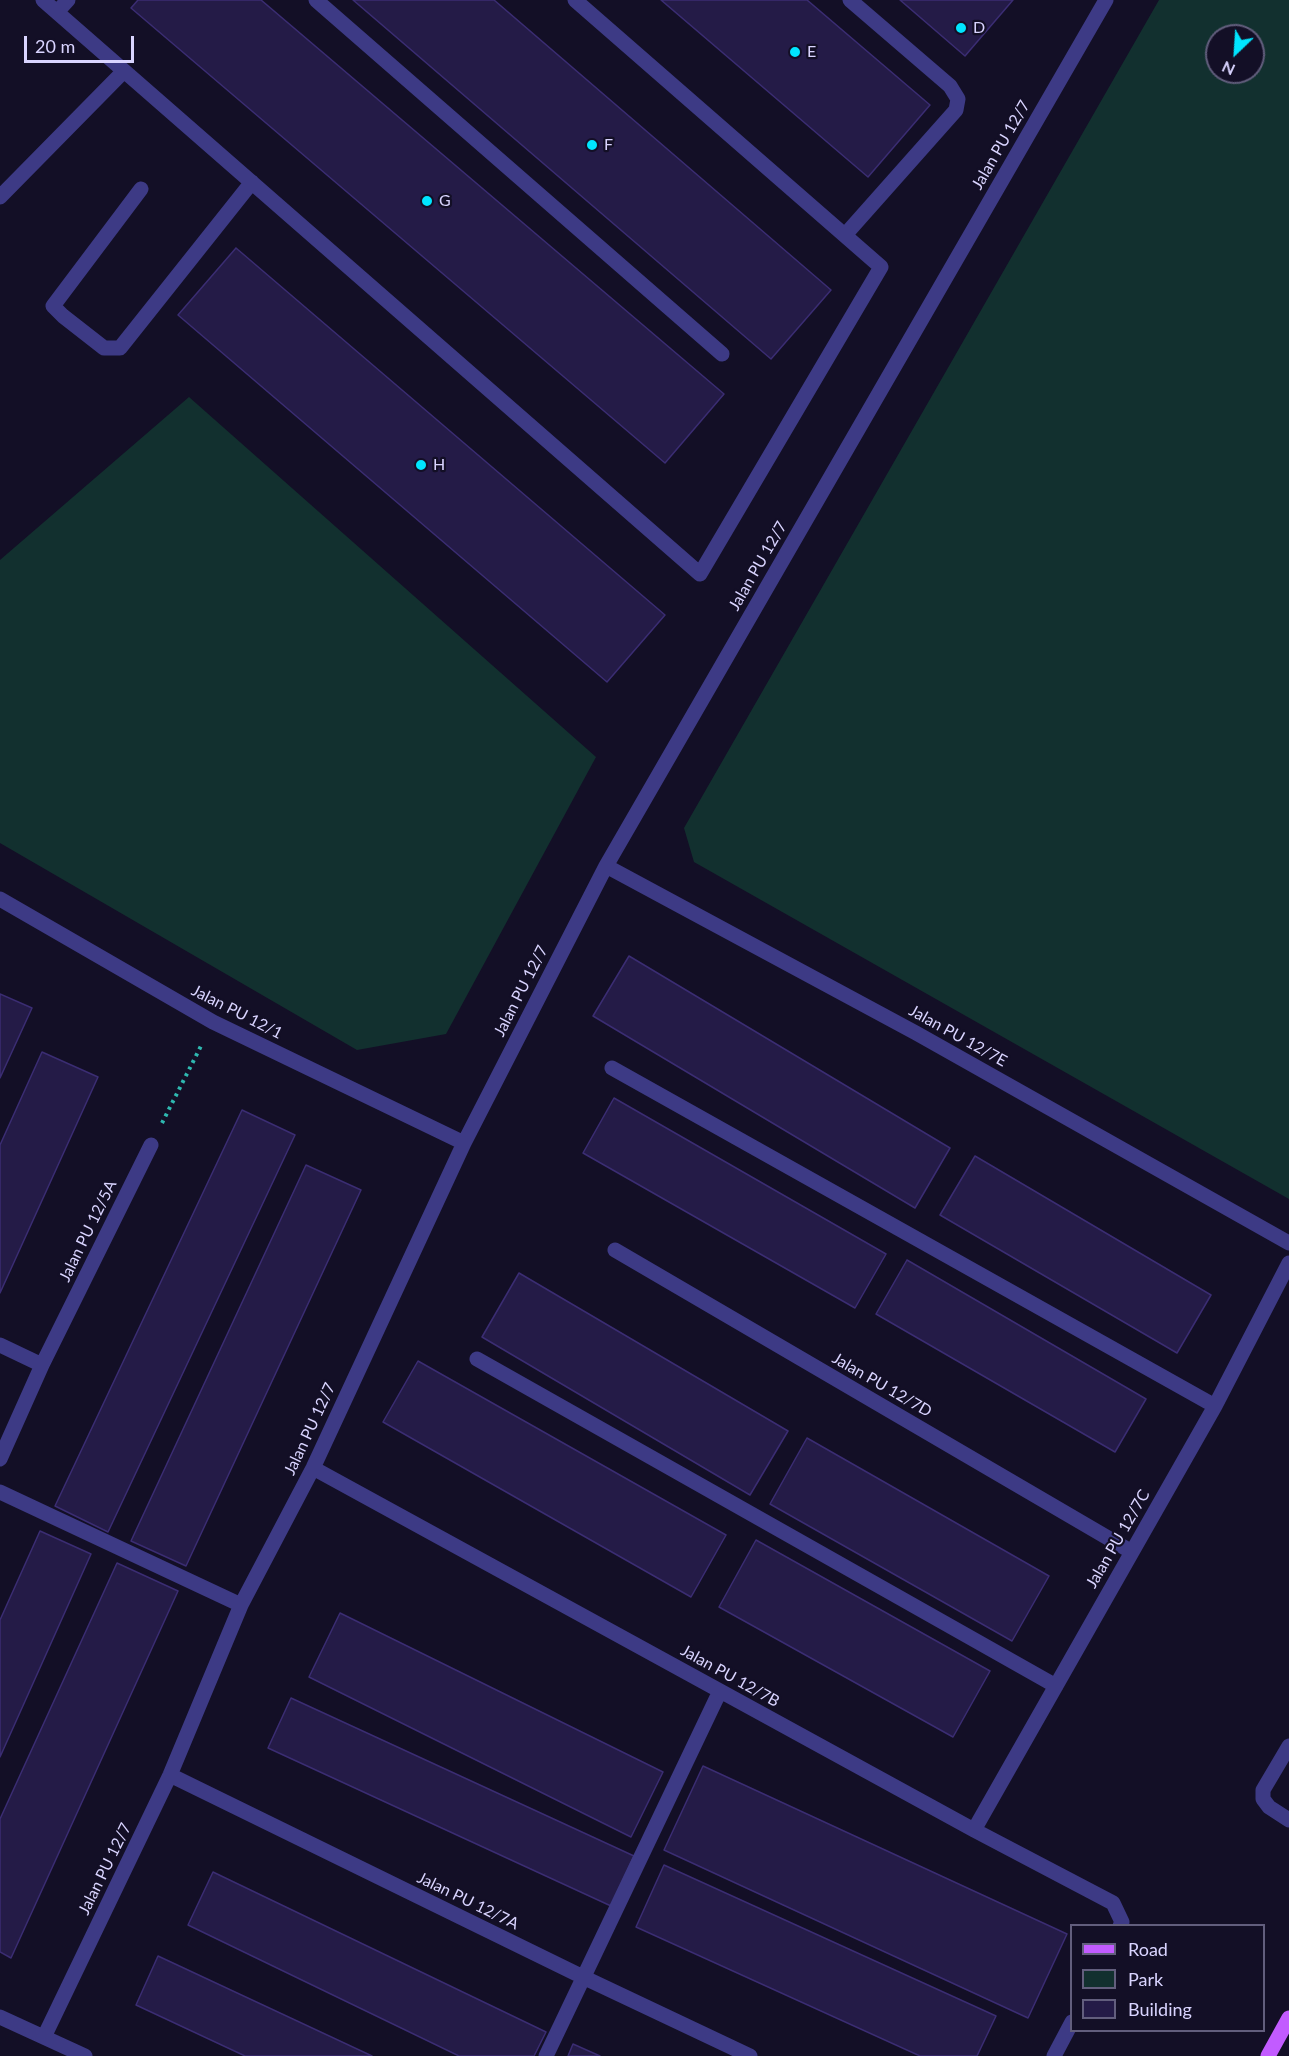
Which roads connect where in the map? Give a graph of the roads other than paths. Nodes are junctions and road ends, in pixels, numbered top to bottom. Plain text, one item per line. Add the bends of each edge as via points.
1 (43, 0) edge
2 (68, 0) edge
3 (316, 0) edge
4 (575, 0) edge
5 (850, 0) edge
6 (1106, 0) edge
7 (57, 12) junction
8 (124, 71) junction
9 (252, 182) junction
10 (141, 189) dead end
11 (0, 197) edge
12 (845, 235) junction
13 (722, 354) dead end
14 (606, 866) junction
15 (0, 899) edge
16 (612, 1068) dead end
17 (464, 1143) junction
18 (151, 1145) road end
19 (1289, 1243) edge
20 (615, 1250) dead end
21 (1289, 1263) edge
22 (0, 1345) edge
23 (477, 1359) dead end
24 (42, 1365) junction
25 (1215, 1406) junction
26 (0, 1459) edge
27 (313, 1468) junction
28 (0, 1492) edge
29 (1132, 1552) junction
30 (242, 1605) junction
31 (1056, 1686) junction
32 (720, 1691) junction
33 (1289, 1746) edge
34 (170, 1775) junction
35 (1289, 1820) edge
36 (974, 1830) junction
37 (1121, 1924) edge
38 (585, 1978) junction
39 (0, 2017) edge
40 (1289, 2018) edge
41 (1070, 2024) edge
42 (44, 2037) junction
43 (85, 2056) edge
44 (546, 2056) edge
45 (750, 2056) edge
46 (1054, 2056) edge
47 (1268, 2056) edge

1 - 7 street
2 - 7 street
3 - 13 street
4 - 12 street
5 - 12 street via 950,86 958,99 956,110
6 - 14 street, Jalan PU 12/7
7 - 8 street
8 - 9 street
8 - 11 street
9 - 10 street via 120,348 104,348 53,306
9 - 12 street via 700,574 881,267
14 - 17 street, Jalan PU 12/7
14 - 19 street, Jalan PU 12/7E via 916,1033
15 - 17 street, Jalan PU 12/1 via 213,1022
16 - 25 street
17 - 27 street, Jalan PU 12/7
18 - 24 street, Jalan PU 12/5A
20 - 29 street, Jalan PU 12/7D
21 - 25 street, Jalan PU 12/7C
22 - 24 street
23 - 31 street
24 - 26 street, Jalan PU 12/5A
25 - 29 street, Jalan PU 12/7C
27 - 30 street, Jalan PU 12/7
27 - 32 street, Jalan PU 12/7B
28 - 30 street
29 - 31 street, Jalan PU 12/7C
30 - 34 street, Jalan PU 12/7
31 - 36 street, Jalan PU 12/7C
32 - 36 street, Jalan PU 12/7B
32 - 38 street
33 - 35 street via 1263,1790 1263,1799
34 - 38 street, Jalan PU 12/7A
34 - 42 street, Jalan PU 12/7
36 - 37 street, Jalan PU 12/7B via 1113,1903
38 - 44 street
38 - 45 street, Jalan PU 12/7A
39 - 42 street
40 - 47 main road
41 - 46 street
42 - 43 street

